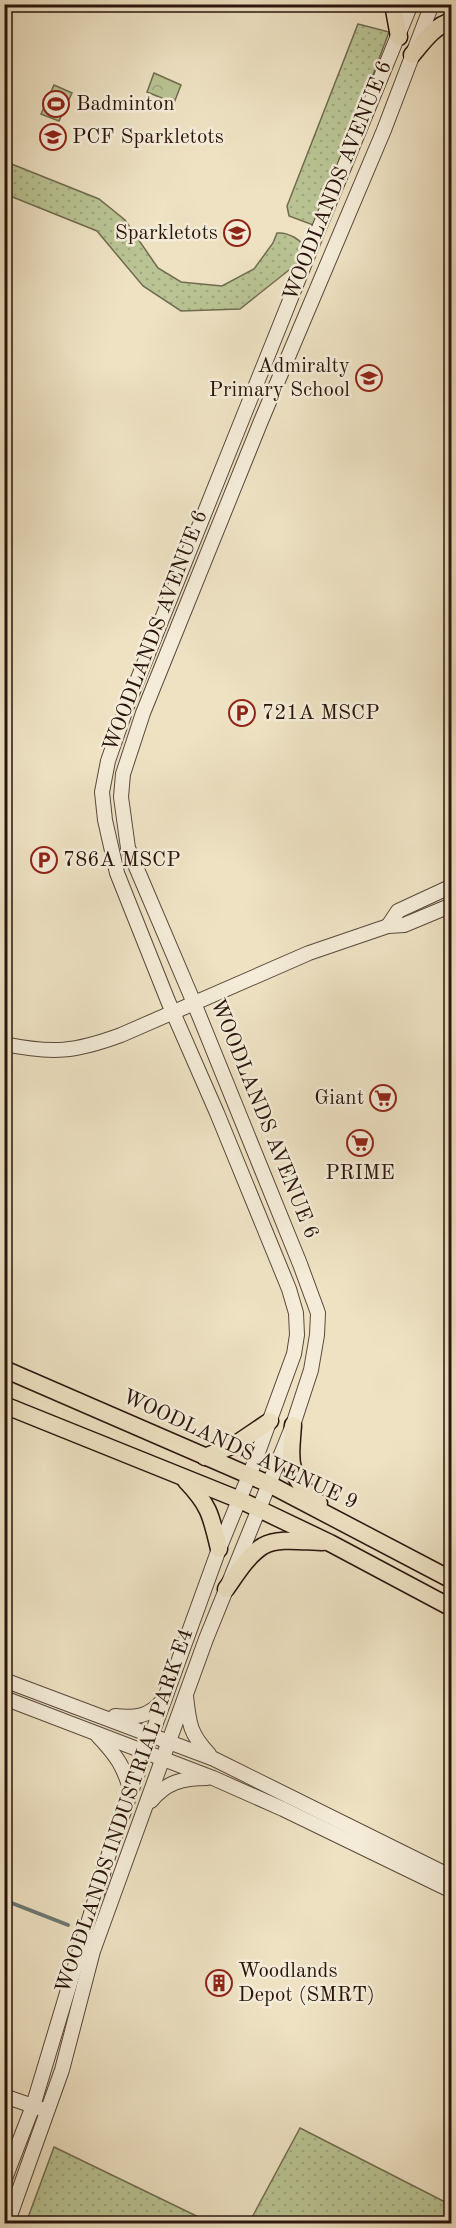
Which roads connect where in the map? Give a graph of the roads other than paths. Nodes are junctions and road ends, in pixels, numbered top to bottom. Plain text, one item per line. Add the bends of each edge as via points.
1 (393, 4) edge
2 (411, 4) edge
3 (432, 4) edge
4 (452, 21) edge
5 (399, 37) junction
6 (412, 55) junction
7 (452, 886) edge
8 (452, 905) edge
9 (388, 926) junction
10 (194, 1003) junction
11 (173, 1012) junction
12 (4, 1044) edge
13 (4, 1369) edge
14 (4, 1405) edge
15 (270, 1421) junction
16 (293, 1425) junction
17 (205, 1457) junction
18 (249, 1475) junction
19 (183, 1477) junction
20 (269, 1484) junction
21 (240, 1500) junction
22 (259, 1509) junction
23 (337, 1519) junction
24 (330, 1543) junction
25 (219, 1549) junction
26 (452, 1580) edge
27 (226, 1588) junction
28 (452, 1608) edge
29 (4, 1680) edge
30 (186, 1691) junction
31 (165, 1696) junction
32 (4, 1698) edge
33 (89, 1713) junction
34 (96, 1733) junction
35 (151, 1734) junction
36 (169, 1741) junction
37 (145, 1750) junction
38 (163, 1758) junction
39 (214, 1759) junction
40 (213, 1778) junction
41 (131, 1792) junction
42 (145, 1809) junction
43 (334, 1826) junction
44 (452, 1878) edge
45 (452, 1891) edge
46 (4, 2096) edge
47 (33, 2106) junction
48 (46, 2111) junction
49 (15, 2153) junction
50 (30, 2159) junction
51 (4, 2181) edge
52 (7, 2223) edge

1 - 5 main road
2 - 5 street, WOODLANDS AVENUE 6
3 - 6 street, WOODLANDS AVENUE 6
4 - 6 main road via 429,36
5 - 11 street, WOODLANDS AVENUE 6 via 306,259 108,761 102,792 117,873
6 - 10 street, WOODLANDS AVENUE 6 via 143,713 123,774 121,797 128,848
7 - 9 street via 398,911
8 - 9 street via 405,925
9 - 10 street via 309,953
10 - 11 street
10 - 16 street, WOODLANDS AVENUE 6 via 318,1312 311,1370
11 - 12 street via 90,1047 50,1050
11 - 15 street, WOODLANDS AVENUE 6 via 250,1191 296,1313 294,1354
13 - 17 main road, WOODLANDS AVENUE 9
14 - 19 main road
15 - 17 main road via 236,1444
15 - 18 street, WOODLANDS AVENUE 6
16 - 20 street, WOODLANDS AVENUE 6
16 - 23 main road via 291,1465 296,1480
17 - 18 main road, WOODLANDS AVENUE 9
18 - 20 main road, WOODLANDS AVENUE 9
18 - 21 street, WOODLANDS INDUSTRIAL PARK E4
19 - 21 main road
19 - 25 main road via 208,1508
20 - 22 street, WOODLANDS INDUSTRIAL PARK E4
20 - 23 main road, WOODLANDS AVENUE 9
21 - 22 main road
21 - 25 street, WOODLANDS INDUSTRIAL PARK E4
22 - 24 main road
22 - 27 street, WOODLANDS INDUSTRIAL PARK E4
23 - 26 main road, WOODLANDS AVENUE 9
24 - 27 main road via 276,1542 263,1546
24 - 28 main road
25 - 31 street, WOODLANDS INDUSTRIAL PARK E4
27 - 30 street, WOODLANDS INDUSTRIAL PARK E4
29 - 33 street
30 - 36 street, WOODLANDS INDUSTRIAL PARK E4
30 - 39 street via 194,1737
31 - 33 street via 153,1712 131,1718
31 - 35 street, WOODLANDS INDUSTRIAL PARK E4
32 - 34 street
33 - 35 street
34 - 37 street
34 - 41 street via 126,1771
35 - 36 street
35 - 37 street, WOODLANDS INDUSTRIAL PARK E4
36 - 38 street, WOODLANDS INDUSTRIAL PARK E4
36 - 39 street
37 - 38 street
37 - 41 street, WOODLANDS INDUSTRIAL PARK E4
38 - 40 street
38 - 42 street, WOODLANDS INDUSTRIAL PARK E4
39 - 43 street
40 - 42 street via 171,1783
40 - 43 street
41 - 47 street, WOODLANDS INDUSTRIAL PARK E4
42 - 48 street, WOODLANDS INDUSTRIAL PARK E4 via 93,1951 62,2070
43 - 44 street
43 - 45 street
46 - 47 street
47 - 48 street
47 - 49 street, WOODLANDS INDUSTRIAL PARK E4
48 - 50 street, WOODLANDS INDUSTRIAL PARK E4
49 - 50 street
49 - 51 street, WOODLANDS INDUSTRIAL PARK E4
50 - 52 street, WOODLANDS INDUSTRIAL PARK E4

